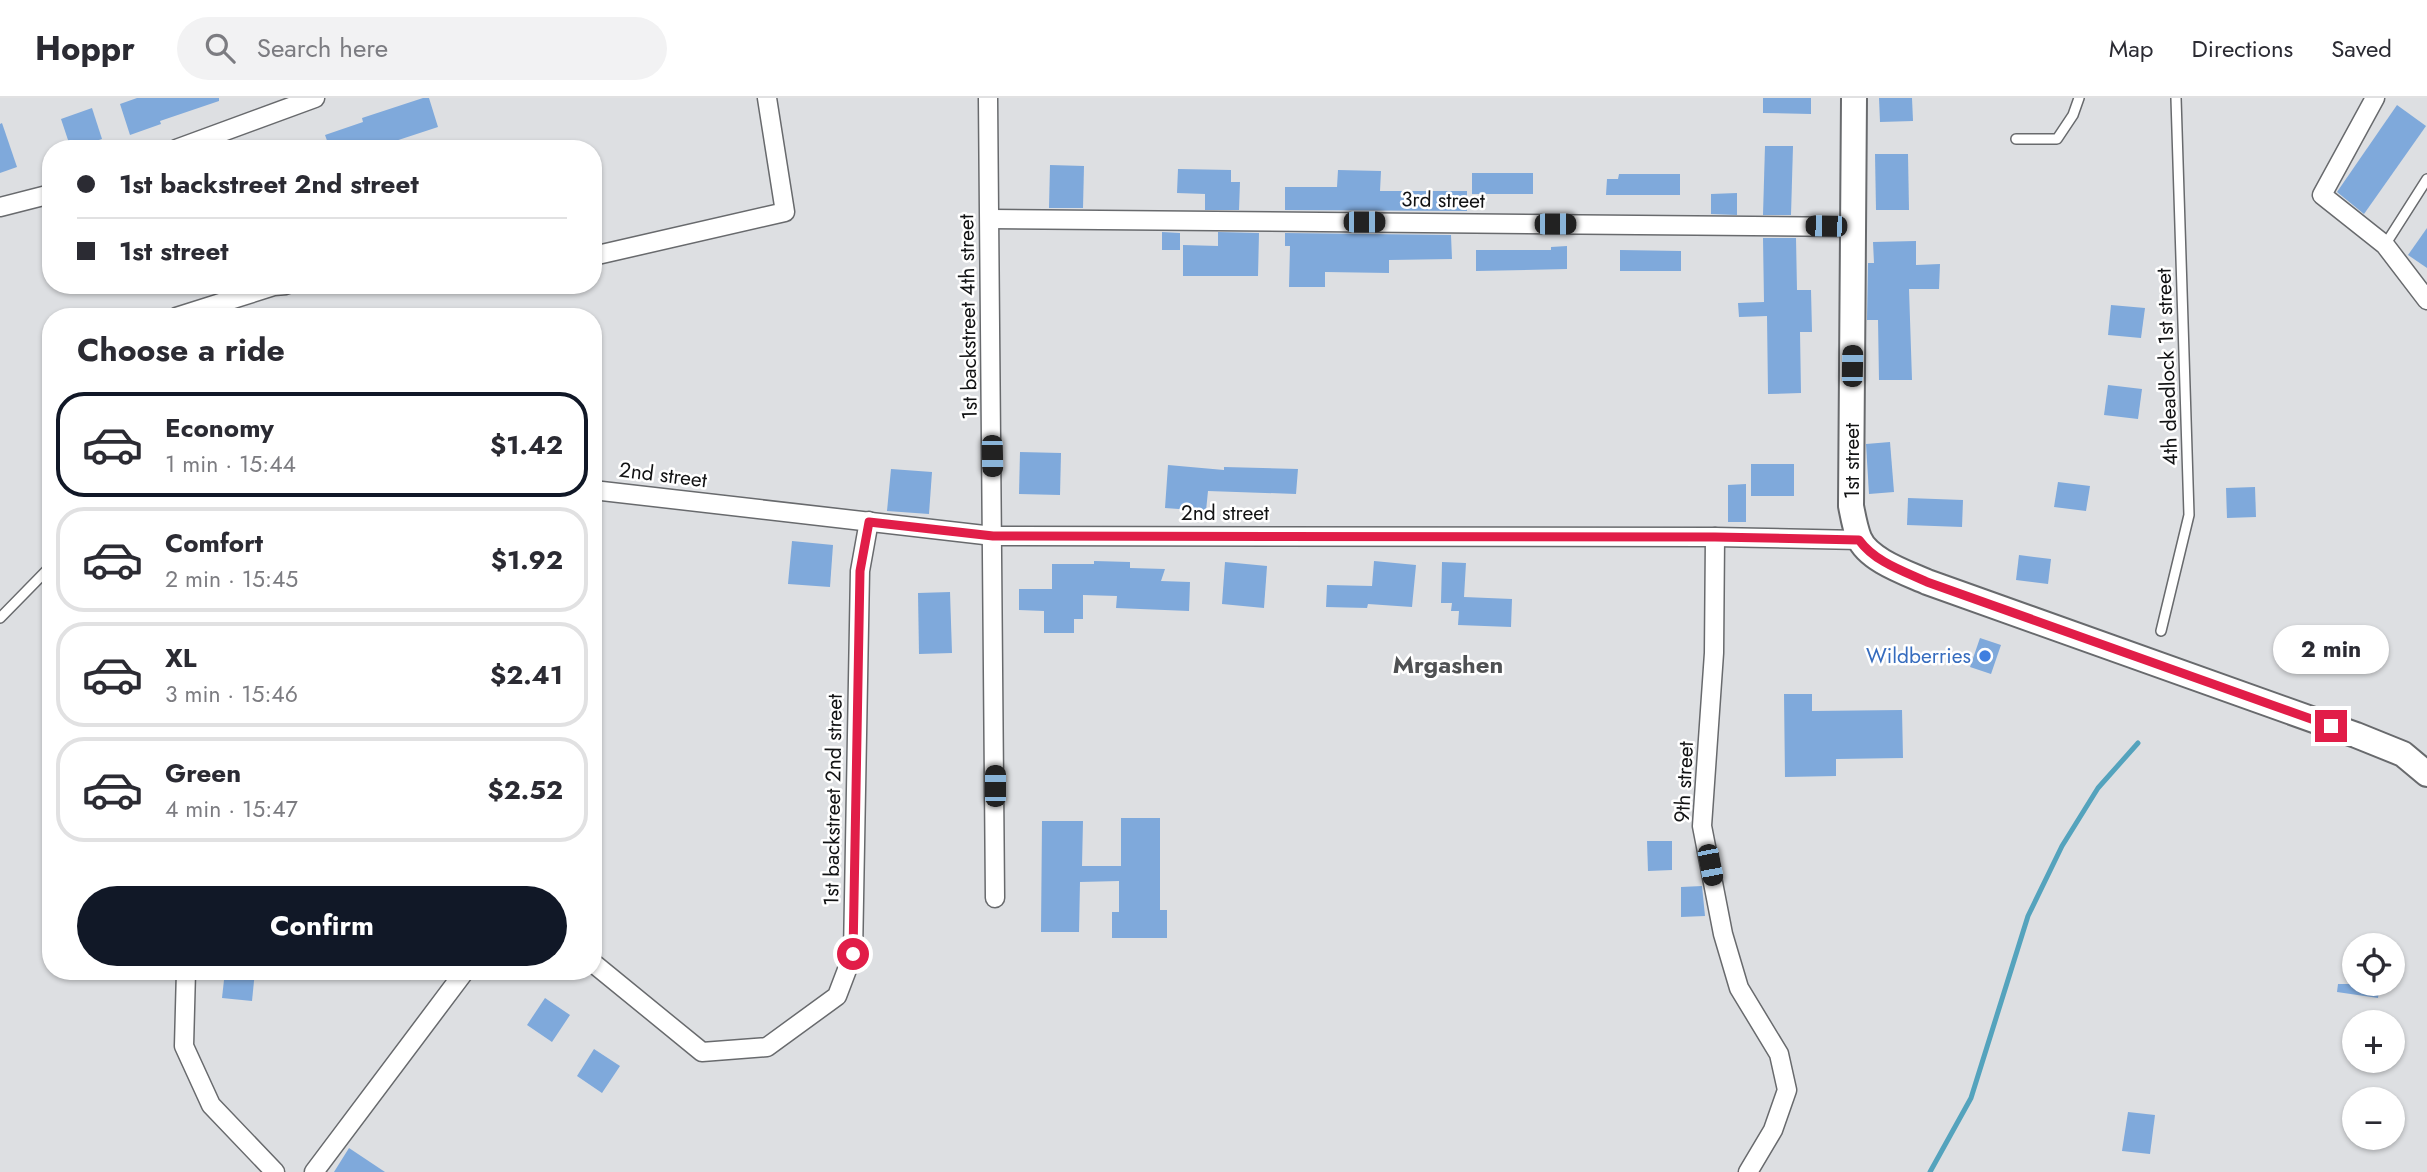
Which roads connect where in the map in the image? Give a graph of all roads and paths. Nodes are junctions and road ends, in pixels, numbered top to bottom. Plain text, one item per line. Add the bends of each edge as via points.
1 (315, 98) edge
2 (767, 98) edge
3 (988, 98) edge
4 (1854, 98) edge
5 (2079, 98) edge
6 (2175, 98) edge
7 (2367, 100) edge
8 (2016, 139) dead end
9 (201, 140) edge
10 (2427, 179) edge
11 (42, 196) edge
12 (0, 207) edge
13 (990, 219) junction
14 (1854, 227) junction
15 (2385, 245) junction
16 (602, 254) edge
17 (249, 294) edge
18 (2427, 300) edge
19 (204, 308) edge
20 (602, 491) edge
21 (869, 522) junction
22 (993, 536) junction
23 (1715, 537) junction
24 (1859, 540) junction
25 (42, 575) edge
26 (0, 618) edge
27 (2161, 631) dead end
28 (2427, 774) edge
29 (995, 898) dead end
30 (602, 970) edge
31 (186, 980) edge
32 (458, 980) edge
33 (275, 1172) edge
34 (314, 1172) edge
35 (1748, 1172) edge

1 - 9 street
2 - 16 street via 785,212
3 - 13 street, 1st backstreet 4th street
4 - 14 main road, 1st street
5 - 8 lane via 2057,139
6 - 27 lane, 4th deadlock 1st street via 2189,515
7 - 15 street via 2322,195
10 - 15 lane
11 - 12 street
13 - 14 street, 3rd street
13 - 22 street, 1st backstreet 4th street
14 - 24 main road, 1st street via 1851,506
15 - 18 street
17 - 19 street
20 - 21 street, 2nd street
21 - 22 street, 2nd street
21 - 30 street, 1st backstreet 2nd street via 860,571 853,954 837,996 767,1048 702,1052
22 - 23 street, 2nd street
22 - 29 street, 1st backstreet 4th street
23 - 24 street, 2nd street
23 - 35 street, 9th street via 1714,653 1702,826 1723,934 1739,988 1779,1054 1787,1090 1773,1130
24 - 28 main road via 1890,566 1927,582 2356,735 2403,754
25 - 26 lane
31 - 33 street via 184,1046 211,1105
32 - 34 street

